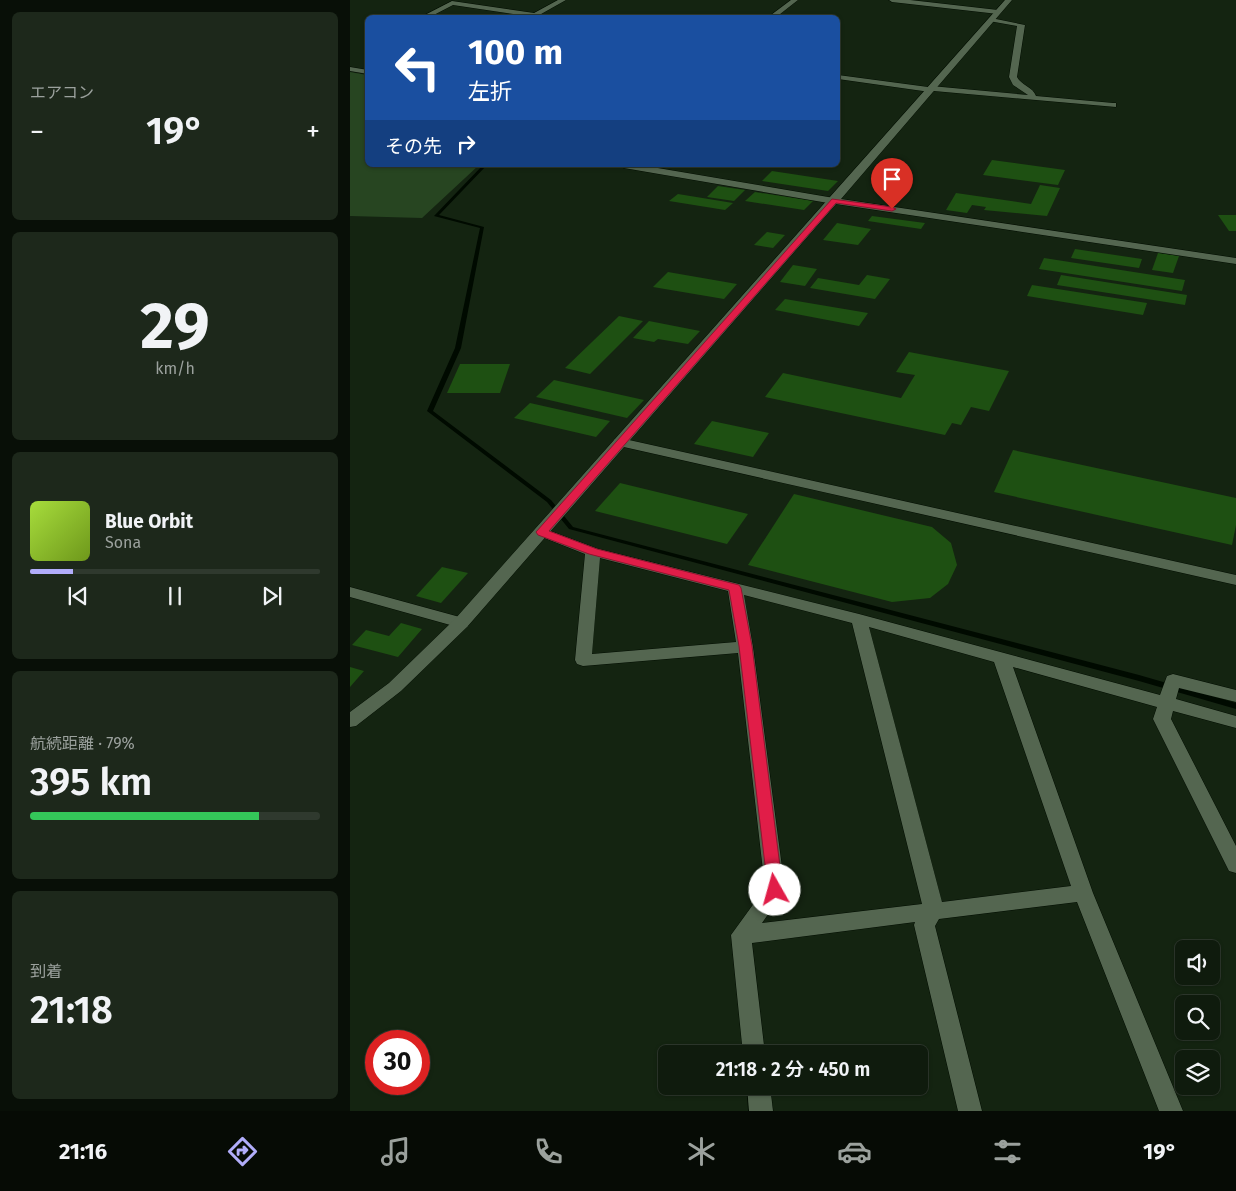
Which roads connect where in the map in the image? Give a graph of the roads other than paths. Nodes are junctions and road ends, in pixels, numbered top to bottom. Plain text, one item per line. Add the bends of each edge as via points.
1 (563, 0) edge
2 (795, 0) edge
3 (892, 0) edge
4 (1009, 0) edge
5 (510, 5) dead end
6 (503, 10) junction
7 (998, 12) junction
8 (428, 15) edge
9 (526, 15) edge
10 (533, 15) edge
11 (774, 15) edge
12 (991, 20) junction
13 (350, 69) edge
14 (365, 72) edge
15 (840, 77) edge
16 (931, 89) junction
17 (1032, 98) junction
18 (1113, 105) dead end
19 (636, 167) edge
20 (834, 201) junction
21 (1236, 261) edge
22 (620, 442) junction
23 (542, 532) junction
24 (593, 552) junction
25 (1236, 580) edge
26 (735, 588) junction
27 (350, 592) edge
28 (860, 619) junction
29 (461, 623) junction
30 (745, 646) junction
31 (1001, 657) junction
32 (1236, 696) edge
33 (1166, 704) junction
34 (350, 720) edge
35 (1236, 722) edge
36 (1236, 865) edge
37 (1083, 892) junction
38 (934, 910) junction
39 (741, 935) junction
40 (753, 1045) edge
41 (759, 1095) edge
42 (761, 1111) edge
43 (970, 1111) edge
44 (1171, 1111) edge

1 - 10 street
2 - 11 street
3 - 7 street
4 - 7 street
5 - 6 street
6 - 8 street via 452,3
6 - 9 street
7 - 12 street
12 - 16 street
12 - 17 street via 1021,25 1013,77 1032,94
13 - 14 street
15 - 16 street
16 - 17 street
16 - 20 street
17 - 18 street
19 - 20 street
20 - 21 street
20 - 22 street
22 - 23 street
22 - 25 street
23 - 24 street
23 - 29 street
24 - 26 street
24 - 30 street via 583,660
26 - 28 street
26 - 30 street
27 - 29 street
28 - 31 street
28 - 38 street
29 - 34 street via 395,687
30 - 39 street via 775,890
31 - 33 street
31 - 37 street
32 - 33 street via 1174,680
33 - 35 street
33 - 36 street via 1162,719
37 - 38 street
37 - 44 street
38 - 39 street
38 - 43 street via 924,925
39 - 40 street
41 - 42 street

